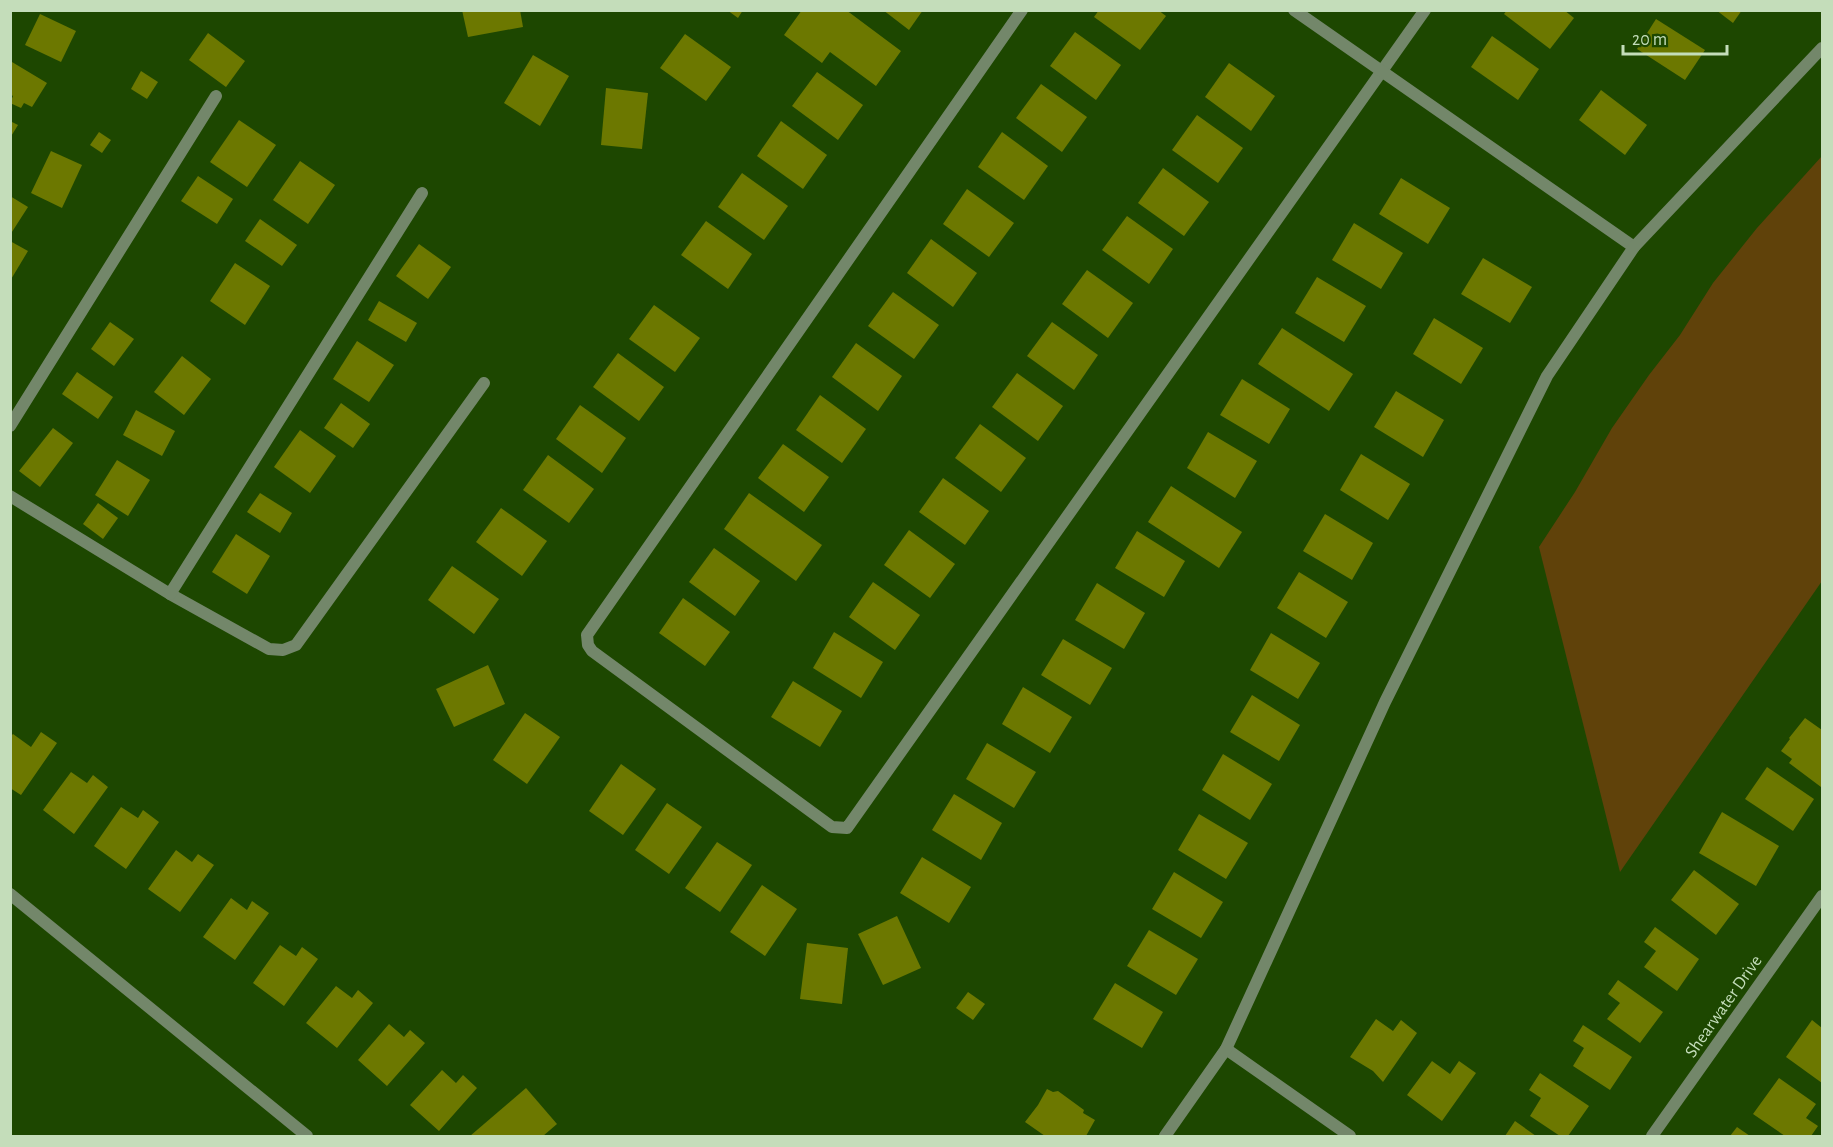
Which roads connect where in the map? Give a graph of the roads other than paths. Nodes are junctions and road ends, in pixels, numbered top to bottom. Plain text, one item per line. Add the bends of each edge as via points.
1 (1022, 10) edge
2 (1294, 10) edge
3 (1425, 10) edge
4 (1822, 48) edge
5 (1382, 72) junction
6 (216, 96) dead end
7 (422, 193) dead end
8 (1634, 247) junction
9 (484, 383) dead end
10 (10, 426) edge
11 (10, 496) edge
12 (170, 594) junction
13 (10, 894) edge
14 (1822, 896) edge
15 (1226, 1049) junction
16 (307, 1137) edge
17 (1165, 1137) edge
18 (1350, 1137) edge
19 (1652, 1137) edge

1 - 5 street via 587,635 591,651 838,829 847,828
2 - 5 street
3 - 5 street
4 - 8 street
5 - 8 street
6 - 10 street
7 - 12 street
8 - 15 street via 1547,376 1385,702
9 - 12 street via 296,645 283,650 269,649
11 - 12 street
13 - 16 street
14 - 19 street, Shearwater Drive
15 - 17 street
15 - 18 street

